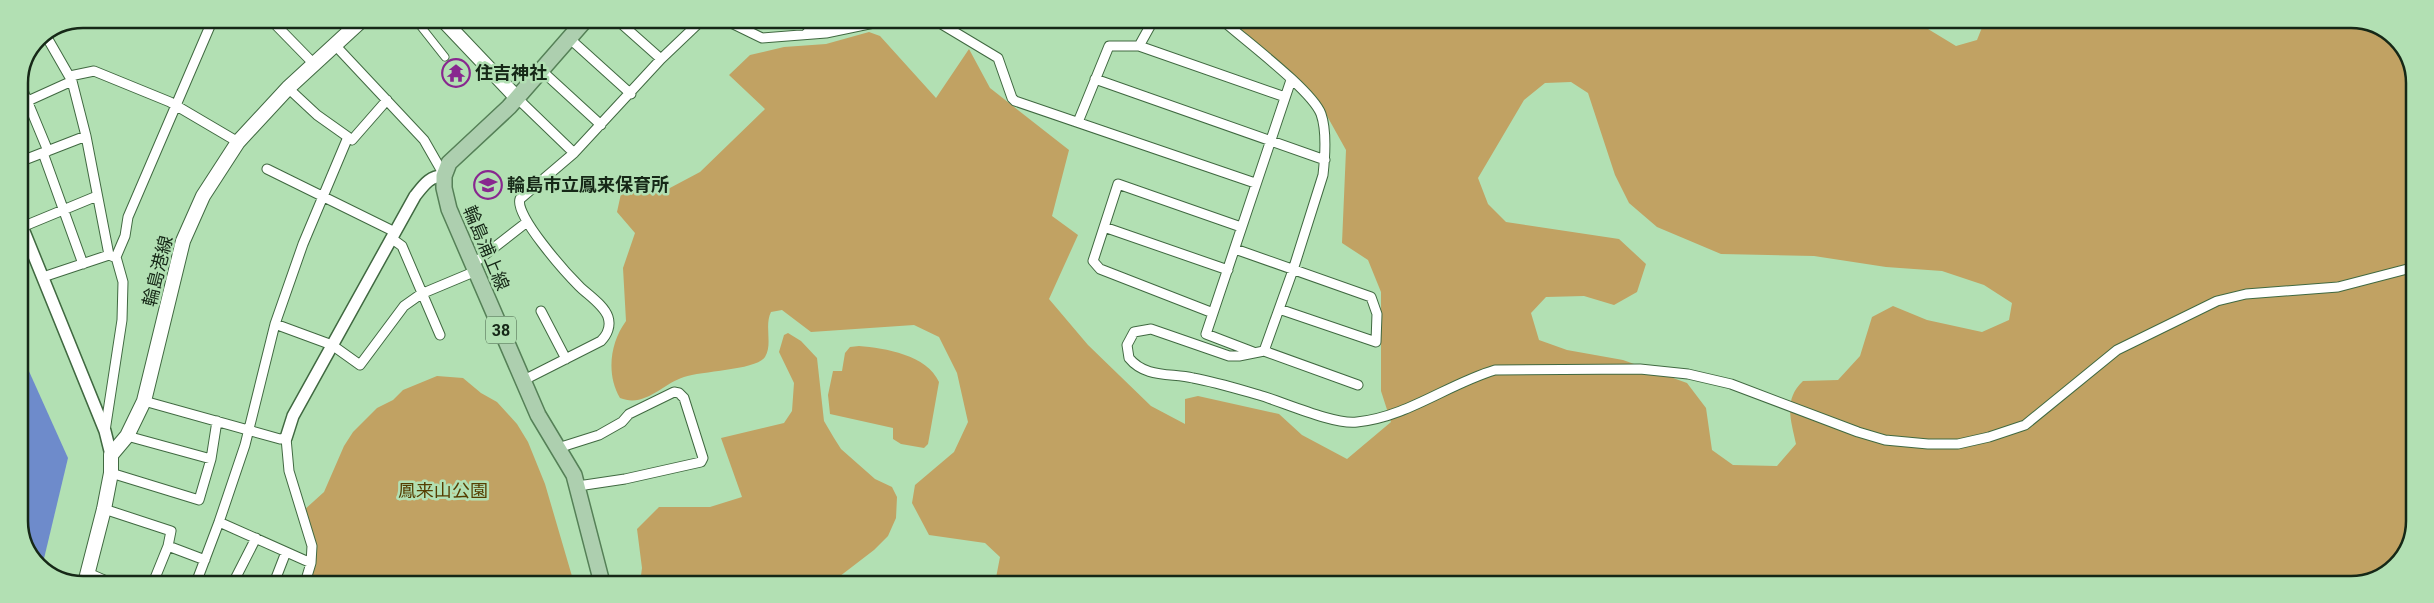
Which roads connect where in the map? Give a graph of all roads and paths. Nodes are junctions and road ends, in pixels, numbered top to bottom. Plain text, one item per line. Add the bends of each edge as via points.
1 (209, 28) edge
2 (279, 28) edge
3 (353, 28) edge
4 (422, 28) edge
5 (451, 28) edge
6 (578, 28) edge
7 (626, 28) edge
8 (694, 28) edge
9 (741, 28) edge
10 (814, 28) edge
11 (850, 28) edge
12 (948, 28) edge
13 (1149, 28) edge
14 (1231, 28) edge
15 (806, 34) junction
16 (569, 38) junction
17 (49, 40) edge
18 (334, 44) junction
19 (1139, 46) junction
20 (445, 57) dead end
21 (661, 59) junction
22 (314, 64) junction
23 (541, 70) junction
24 (71, 78) junction
25 (1095, 79) junction
26 (1291, 80) junction
27 (288, 88) junction
28 (631, 94) junction
29 (516, 97) junction
30 (1284, 97) junction
31 (28, 100) joint
32 (388, 100) junction
33 (175, 106) junction
34 (1078, 122) junction
35 (601, 125) junction
36 (86, 136) junction
37 (348, 137) junction
38 (1270, 141) junction
39 (238, 142) junction
40 (45, 152) junction
41 (574, 153) junction
42 (28, 159) edge
43 (1325, 160) junction
44 (267, 169) dead end
45 (444, 176) junction
46 (1255, 183) junction
47 (97, 196) junction
48 (323, 196) junction
49 (63, 209) junction
50 (28, 220) edge
51 (527, 222) junction
52 (1104, 227) junction
53 (1241, 227) junction
54 (393, 235) junction
55 (28, 242) edge
56 (1235, 249) junction
57 (113, 256) junction
58 (84, 264) junction
59 (474, 268) junction
60 (2406, 269) edge
61 (1228, 270) junction
62 (1293, 270) junction
63 (43, 277) junction
64 (421, 294) junction
65 (1279, 309) junction
66 (542, 311) dead end
67 (1213, 313) junction
68 (275, 324) junction
69 (440, 335) dead end
70 (332, 345) junction
71 (1264, 351) junction
72 (1253, 352) junction
73 (566, 360) junction
74 (524, 380) junction
75 (1358, 385) dead end
76 (144, 401) junction
77 (217, 422) junction
78 (249, 429) junction
79 (105, 431) junction
80 (127, 436) junction
81 (286, 438) junction
82 (558, 448) junction
83 (112, 455) junction
84 (211, 459) junction
85 (111, 473) junction
86 (578, 486) junction
87 (104, 510) junction
88 (220, 522) junction
89 (256, 538) junction
90 (168, 546) junction
91 (286, 552) junction
92 (205, 560) junction
93 (311, 563) junction
94 (87, 576) edge
95 (156, 576) edge
96 (199, 576) edge
97 (237, 576) edge
98 (277, 576) edge
99 (307, 576) edge
100 (600, 576) edge

1 - 33 street
2 - 22 street
3 - 18 main road, 輪島港線
4 - 20 street
5 - 29 main road
6 - 16 main road
7 - 21 street
8 - 21 street
9 - 15 street via 762,38
10 - 15 street
11 - 15 street
12 - 34 street via 998,58 1015,101
13 - 19 street
14 - 26 street
16 - 23 main road
16 - 28 street
17 - 24 street
18 - 22 main road, 輪島港線
18 - 32 street
19 - 25 street via 1109,46
19 - 30 street
21 - 28 street
22 - 27 main road, 輪島港線
23 - 29 main road
23 - 35 street
24 - 31 street
24 - 33 street via 94,72
24 - 36 street
25 - 34 street
25 - 38 street
26 - 30 street
26 - 43 street via 1311,97 1321,114
27 - 37 street via 317,115
27 - 39 main road, 輪島港線
28 - 35 street
29 - 41 street
29 - 45 main road via 451,160
30 - 38 street
31 - 40 street
32 - 37 street via 352,140
32 - 45 street via 424,140
33 - 39 street
33 - 57 street
34 - 46 street
35 - 41 street
36 - 40 street
36 - 47 street
37 - 48 street
38 - 43 street
38 - 46 street
39 - 76 main road, 輪島港線 via 203,196 183,241
40 - 42 street
40 - 49 street
41 - 51 street via 520,199 519,206
43 - 62 street
44 - 48 street
45 - 54 street via 436,176 423,186
45 - 59 main road, 輪島浦上線 / 38 via 444,195
46 - 53 street
47 - 49 street
47 - 57 street
48 - 54 street
48 - 68 street
49 - 50 street
49 - 58 street
51 - 59 street
51 - 73 street via 577,284 608,316 605,337
52 - 53 street via 1118,184
52 - 61 street
52 - 67 street via 1093,261 1100,269
53 - 56 street
54 - 64 street via 402,246
54 - 70 street
55 - 63 street
56 - 61 street
56 - 62 street
57 - 58 street
57 - 79 street via 123,282 122,320
58 - 63 street
59 - 64 street
59 - 74 main road, 輪島浦上線 / 38
60 - 72 street via 2338,287 2246,294 2217,301 2117,350 2025,425 1958,444 1885,440 1731,384 1688,374 1640,369 1495,370 1399,412 1355,423 1192,378 1146,370 1129,358 1127,345 1134,332 1151,329 1229,356
61 - 67 street
62 - 65 street
62 - 65 street via 1371,298 1377,314 1376,342
63 - 79 street
64 - 69 street
64 - 70 street via 401,309 360,365
65 - 71 street
66 - 73 street
67 - 72 street via 1206,334
68 - 70 street
68 - 78 street
70 - 81 street via 293,416
71 - 72 street
71 - 75 street
73 - 74 street
74 - 82 main road, 輪島浦上線 / 38 via 538,415
76 - 77 street
76 - 80 main road, 輪島港線
77 - 78 street
77 - 84 street
78 - 81 street
78 - 88 street
79 - 83 street
80 - 83 main road, 輪島港線
80 - 84 street
81 - 93 street via 289,471 312,546
82 - 86 main road, 輪島浦上線 / 38
82 - 86 street via 599,435 622,422 629,414 674,392 684,398 703,458 701,462
83 - 85 main road
84 - 85 street via 198,500
85 - 87 main road
86 - 100 main road, 輪島浦上線 / 38
87 - 90 street via 171,531
87 - 94 main road
88 - 89 street
88 - 92 street
89 - 91 street
89 - 97 street
90 - 92 street
90 - 95 street
91 - 93 street
91 - 98 street
92 - 96 street
93 - 99 street

